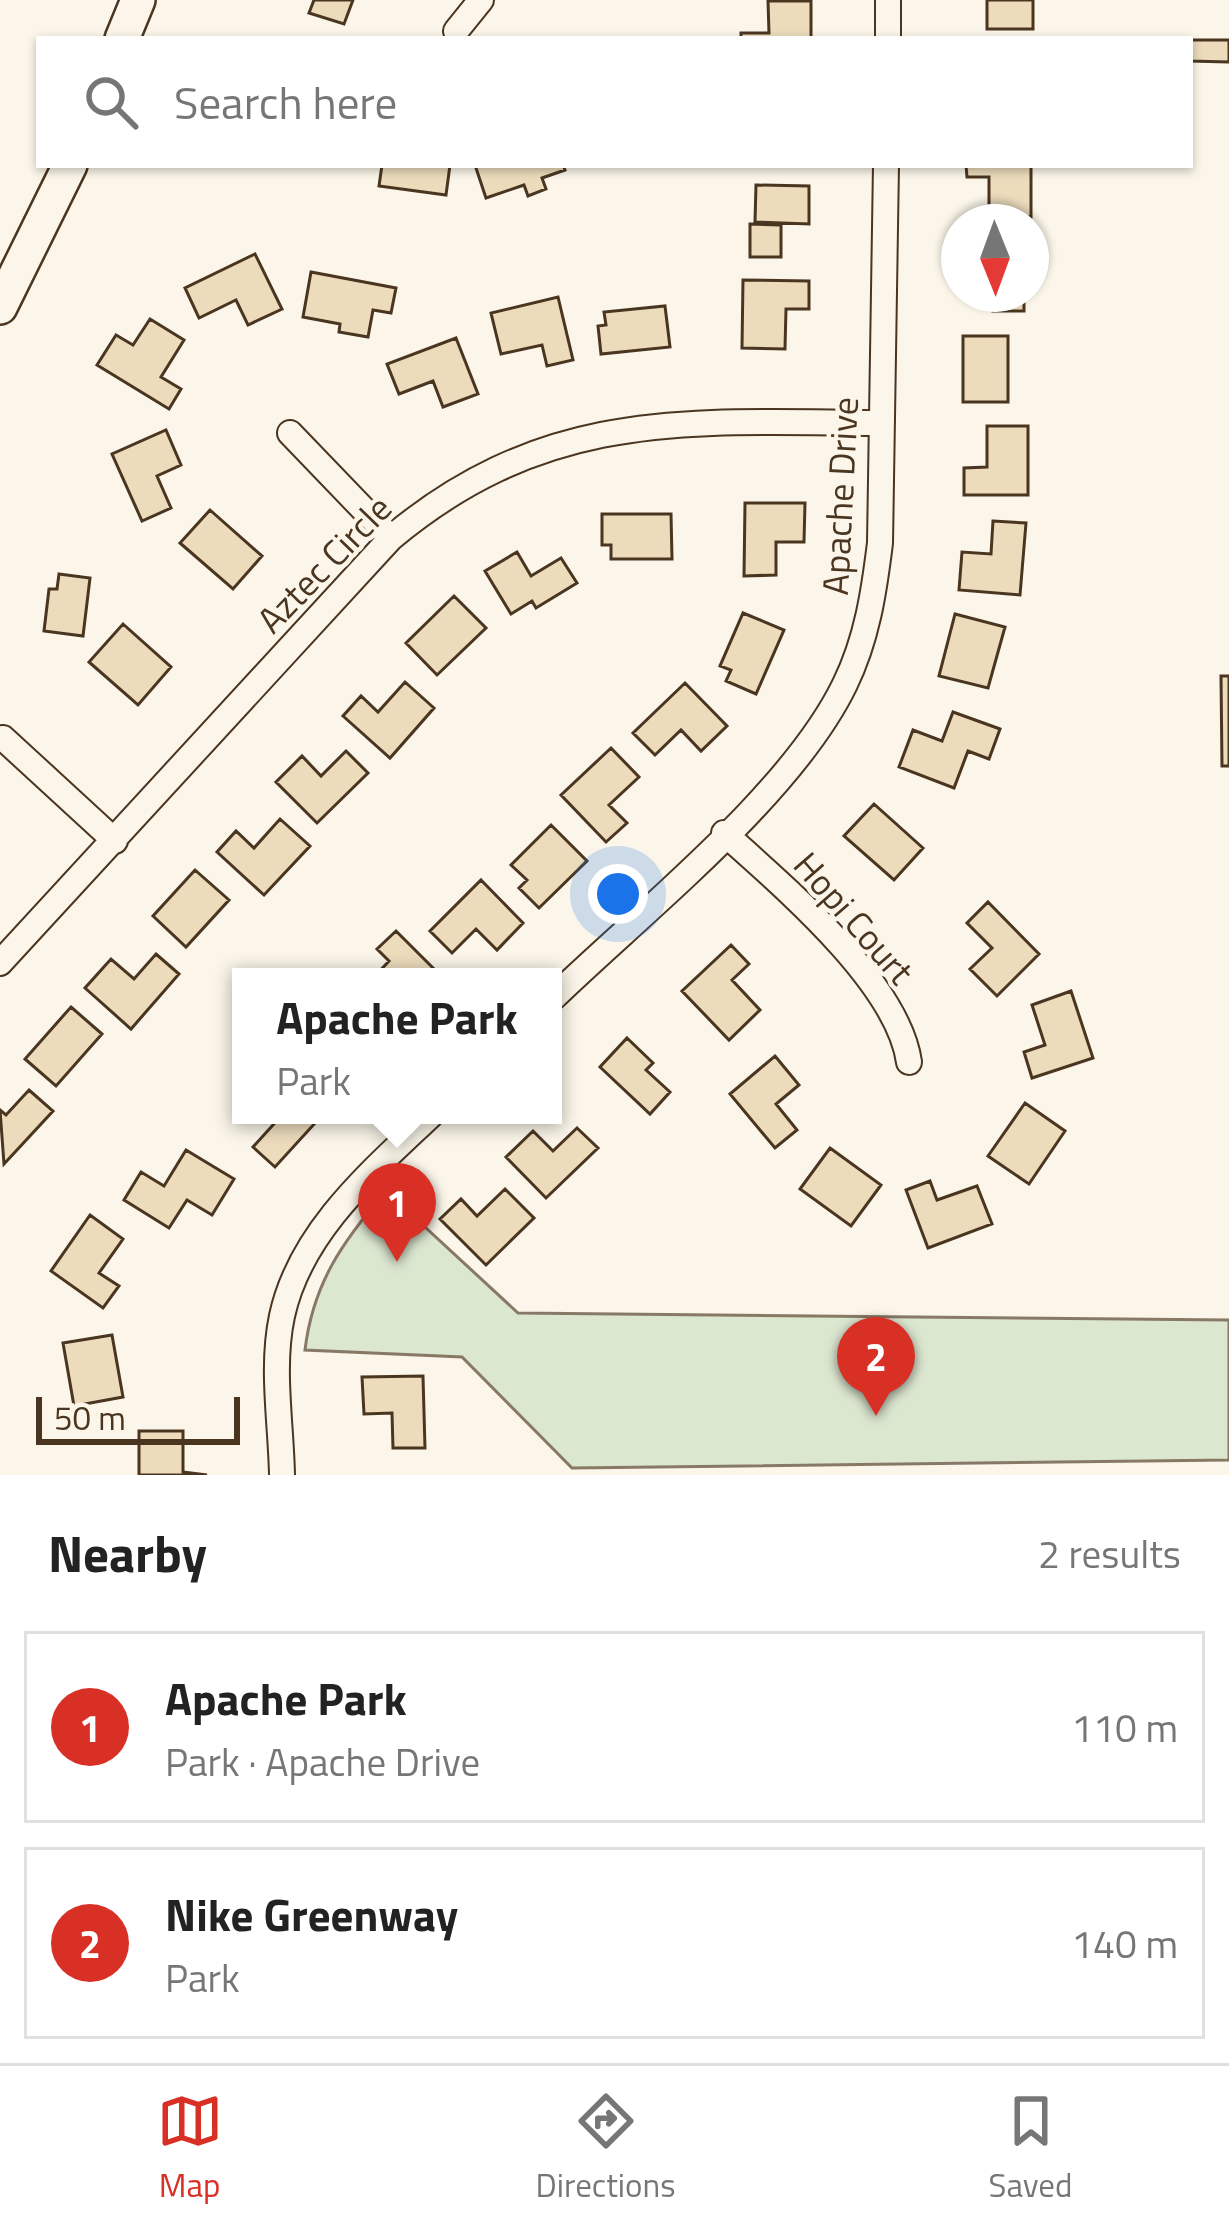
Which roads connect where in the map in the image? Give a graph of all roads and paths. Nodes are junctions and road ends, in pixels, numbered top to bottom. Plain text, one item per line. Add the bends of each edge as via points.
1 (138, 0) edge
2 (481, 0) edge
3 (888, 0) edge
4 (456, 32) dead end
5 (123, 36) edge
6 (888, 36) edge
7 (69, 168) edge
8 (886, 168) edge
9 (0, 308) edge
10 (882, 423) junction
11 (290, 433) dead end
12 (391, 538) junction
13 (3, 738) dead end
14 (724, 833) junction
15 (116, 841) junction
16 (0, 963) edge
17 (562, 989) edge
18 (909, 1062) dead end
19 (421, 1124) edge
20 (282, 1475) edge

1 - 5 main road
2 - 4 street
3 - 6 street
7 - 9 main road
8 - 10 street, Apache Drive
10 - 12 street, Aztec Circle via 689,423 580,437 495,469
10 - 14 street, Apache Drive via 874,598 856,658 814,736
11 - 12 street
12 - 15 street, Aztec Circle
13 - 15 street
14 - 17 street, Apache Drive
14 - 18 street, Hopi Court via 856,964 905,1034
15 - 16 street, Aztec Circle
19 - 20 street via 344,1202 293,1281 278,1364

